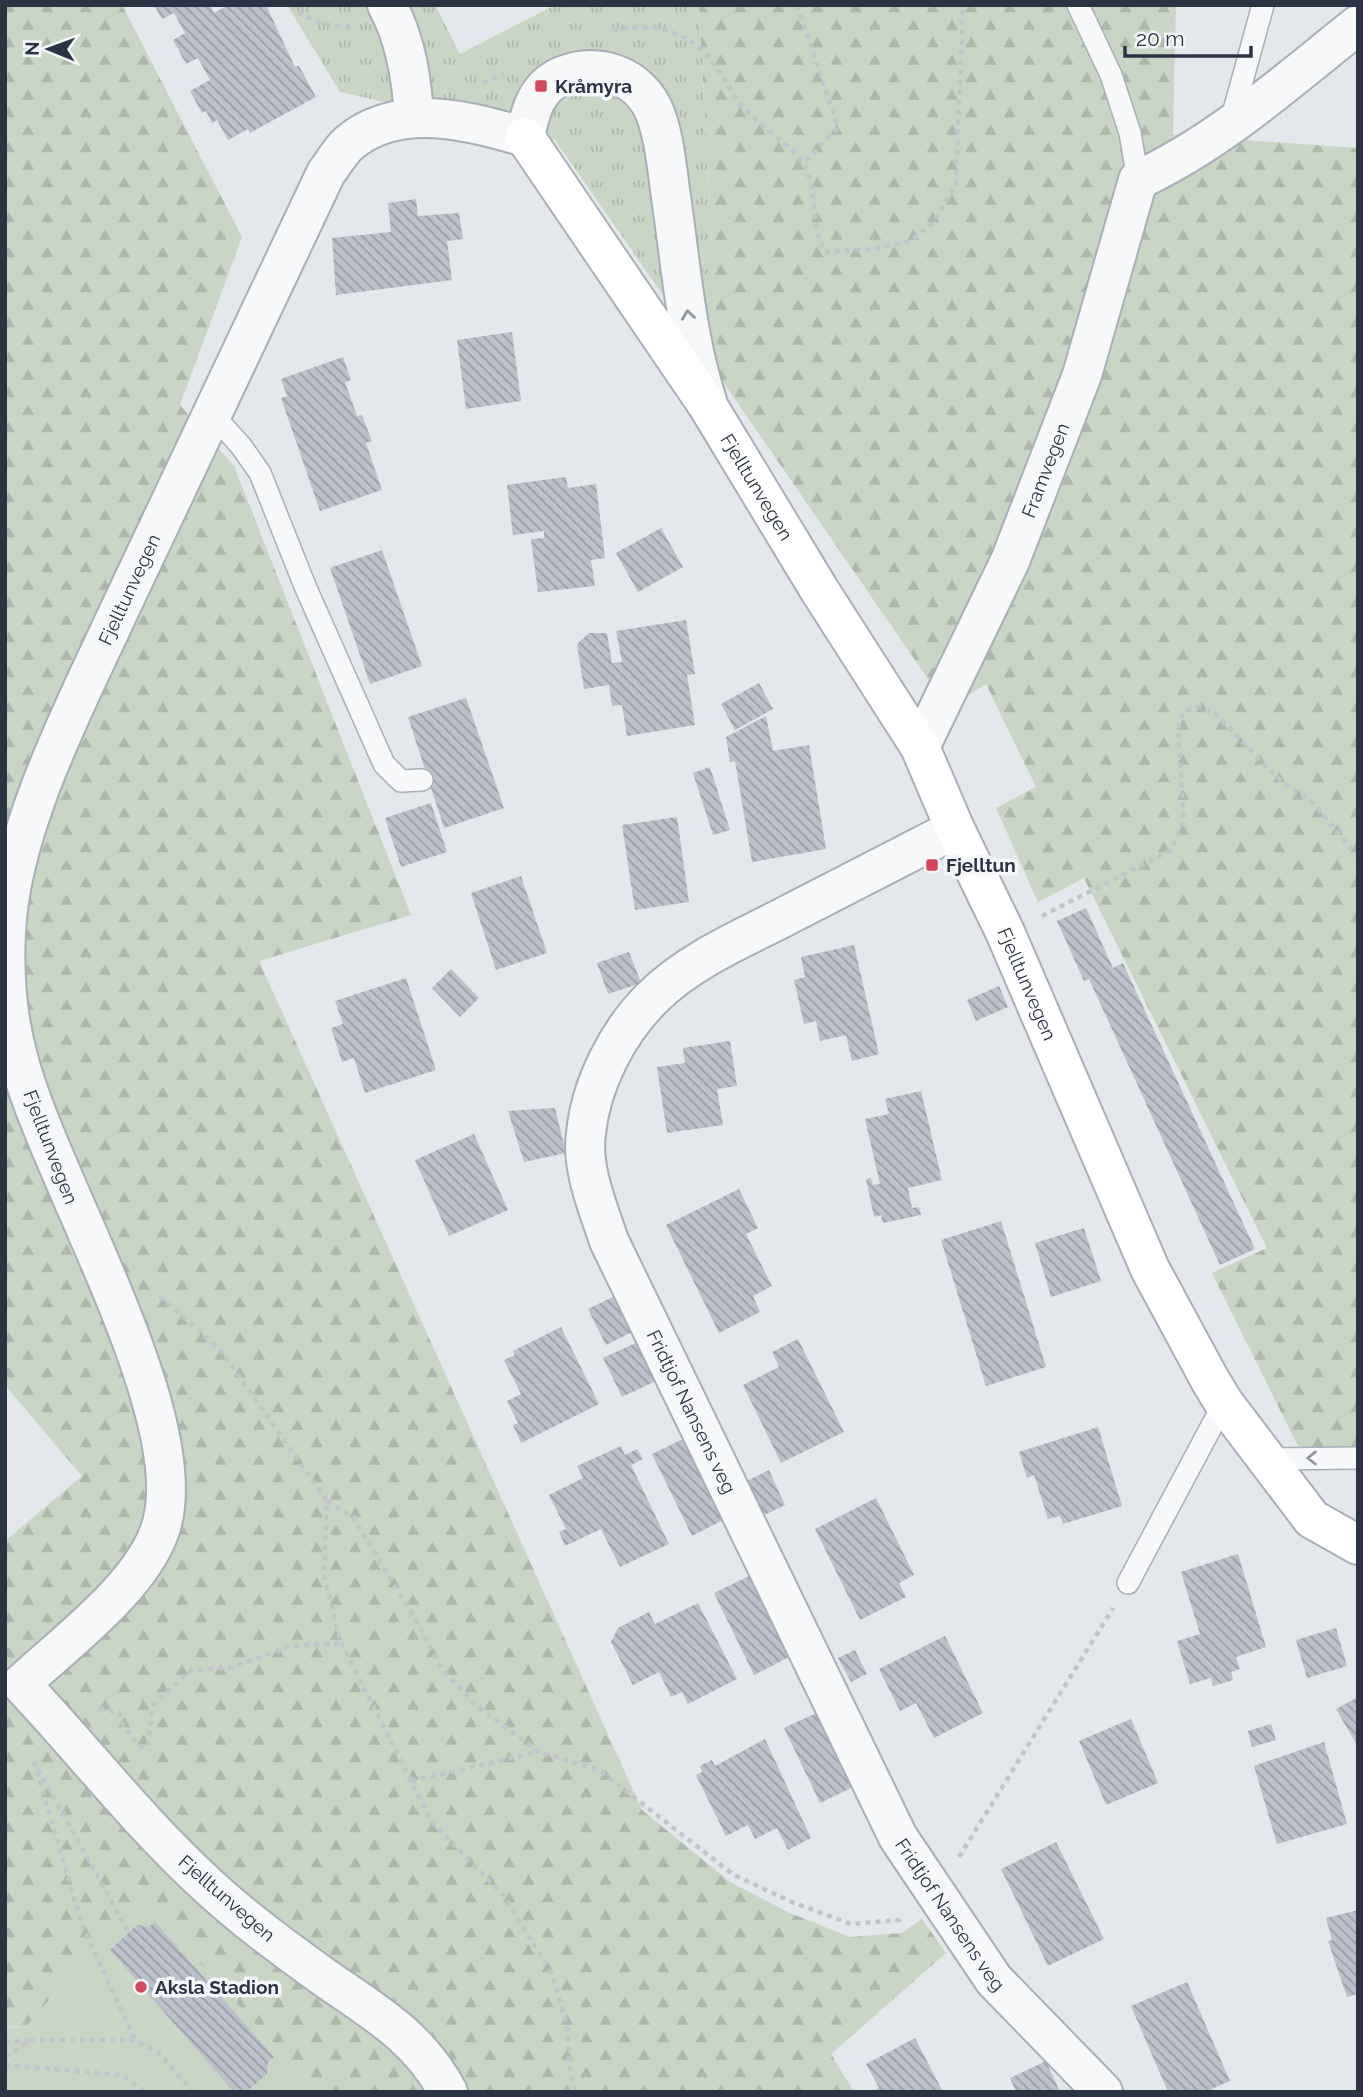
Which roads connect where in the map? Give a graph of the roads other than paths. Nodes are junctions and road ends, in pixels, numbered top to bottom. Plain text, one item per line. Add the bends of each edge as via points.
1 (1078, 5) edge
2 (1263, 5) edge
3 (375, 16) edge
4 (1358, 25) edge
5 (414, 118) junction
6 (1229, 127) junction
7 (525, 137) junction
8 (1138, 180) junction
9 (708, 406) junction
10 (212, 414) junction
11 (920, 747) junction
12 (422, 780) dead end
13 (955, 829) junction
14 (1224, 1404) junction
15 (1358, 1458) edge
16 (1266, 1459) junction
17 (1358, 1545) edge
18 (1128, 1583) road end
19 (13, 1688) edge
20 (447, 2092) edge
21 (1103, 2092) edge

1 - 8 lane, Framvegen via 1111,75 1130,133
2 - 6 lane
3 - 5 street via 399,28
4 - 6 street
5 - 7 street, Fjelltunvegen via 460,118
5 - 10 street, Fjelltunvegen via 369,129 346,145 326,173
6 - 8 street via 1177,162
7 - 9 street, Fjelltunvegen
9 -> 7 street, Fjelltunvegen via 696,365 664,150 654,112 625,78 592,69 562,76 549,85 532,104
8 - 11 street, Framvegen via 1082,375 1010,561
9 - 11 street, Fjelltunvegen
10 - 12 lane via 260,473 384,764 401,782
10 - 19 street, Fjelltunvegen via 59,740 18,866 6,930 8,1005 18,1057 56,1165 147,1388 164,1447 168,1491 160,1531 137,1573
11 - 13 street, Fjelltunvegen
13 - 14 street, Fjelltunvegen via 1005,932 1150,1269
13 - 21 street, Fridtjof Nansens veg via 681,973 652,998 609,1056 594,1091 585,1135 588,1176 609,1241 898,1837 943,1875 994,1980
14 - 16 street, Fjelltunvegen
14 - 18 lane
15 -> 16 lane
16 - 17 street, Fjelltunvegen via 1312,1519
19 - 20 street, Fjelltunvegen via 206,1884 298,1958 406,2035 433,2064

